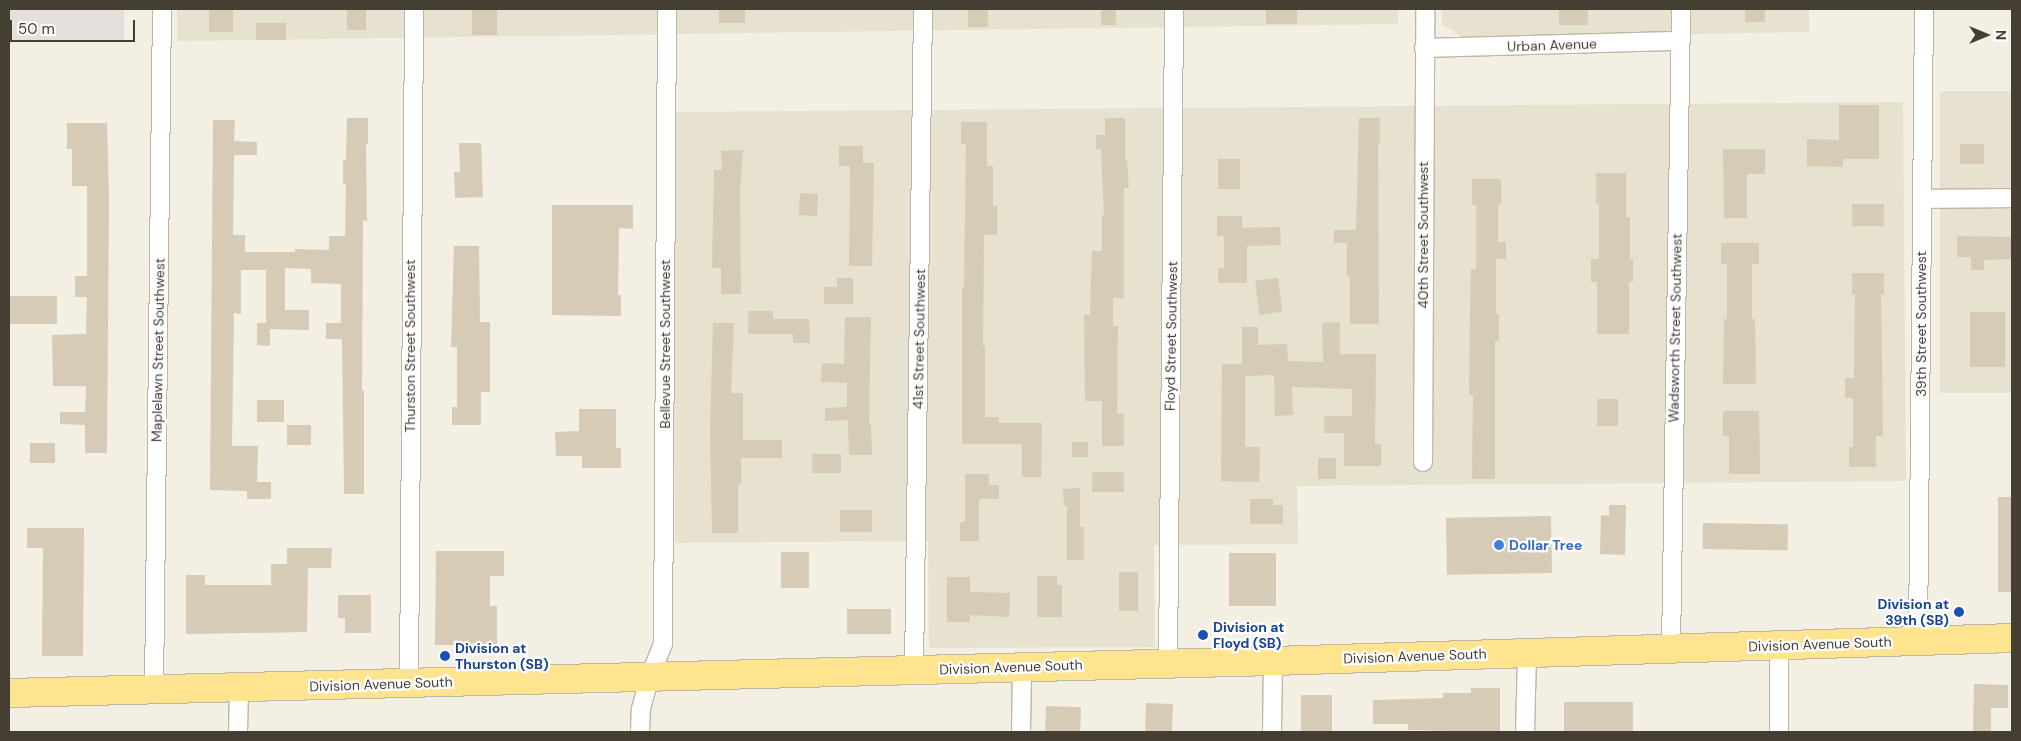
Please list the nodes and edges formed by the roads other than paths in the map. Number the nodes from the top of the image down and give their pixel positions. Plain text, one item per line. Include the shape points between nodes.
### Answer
1 (162, 9) edge
2 (414, 9) edge
3 (667, 9) edge
4 (923, 9) edge
5 (1174, 9) edge
6 (1424, 9) edge
7 (1681, 9) edge
8 (1924, 9) edge
9 (1681, 41) junction
10 (1424, 48) junction
11 (2012, 198) edge
12 (1922, 200) junction
13 (1423, 462) dead end
14 (2012, 638) edge
15 (1918, 640) junction
16 (1780, 646) junction
17 (1671, 648) junction
18 (1527, 653) junction
19 (1273, 661) junction
20 (1168, 663) junction
21 (1022, 667) junction
22 (914, 670) junction
23 (650, 676) junction
24 (409, 683) junction
25 (239, 688) junction
26 (154, 690) junction
27 (9, 694) edge
28 (238, 732) edge
29 (640, 732) edge
30 (1020, 732) edge
31 (1272, 732) edge
32 (1526, 732) edge
33 (1778, 732) edge

1 - 26 street, Maplelawn Street Southwest
2 - 24 street, Thurston Street Southwest
3 - 23 street, Bellevue Street Southwest via 663,644
4 - 22 street, 41st Street Southwest
5 - 20 street, Floyd Street Southwest
6 - 10 street, 40th Street Southwest
7 - 9 street, Wadsworth Street Southwest
8 - 12 street, 39th Street Southwest
9 - 10 street, Urban Avenue
9 - 17 street, Wadsworth Street Southwest
10 - 13 street, 40th Street Southwest
11 - 12 street
12 - 15 street, 39th Street Southwest
14 - 15 main road, Division Avenue South
15 - 16 main road, Division Avenue South
16 - 17 main road, Division Avenue South
16 - 33 street
17 - 18 main road, Division Avenue South
18 - 19 main road, Division Avenue South
18 - 32 street
19 - 20 main road, Division Avenue South
19 - 31 street
20 - 21 main road, Division Avenue South
21 - 22 main road, Division Avenue South
21 - 30 street
22 - 23 main road, Division Avenue South
23 - 24 main road, Division Avenue South
23 - 29 street, Bellevue Street Southwest via 641,709
24 - 25 main road, Division Avenue South
25 - 26 main road, Division Avenue South
25 - 28 street
26 - 27 main road, Division Avenue South

